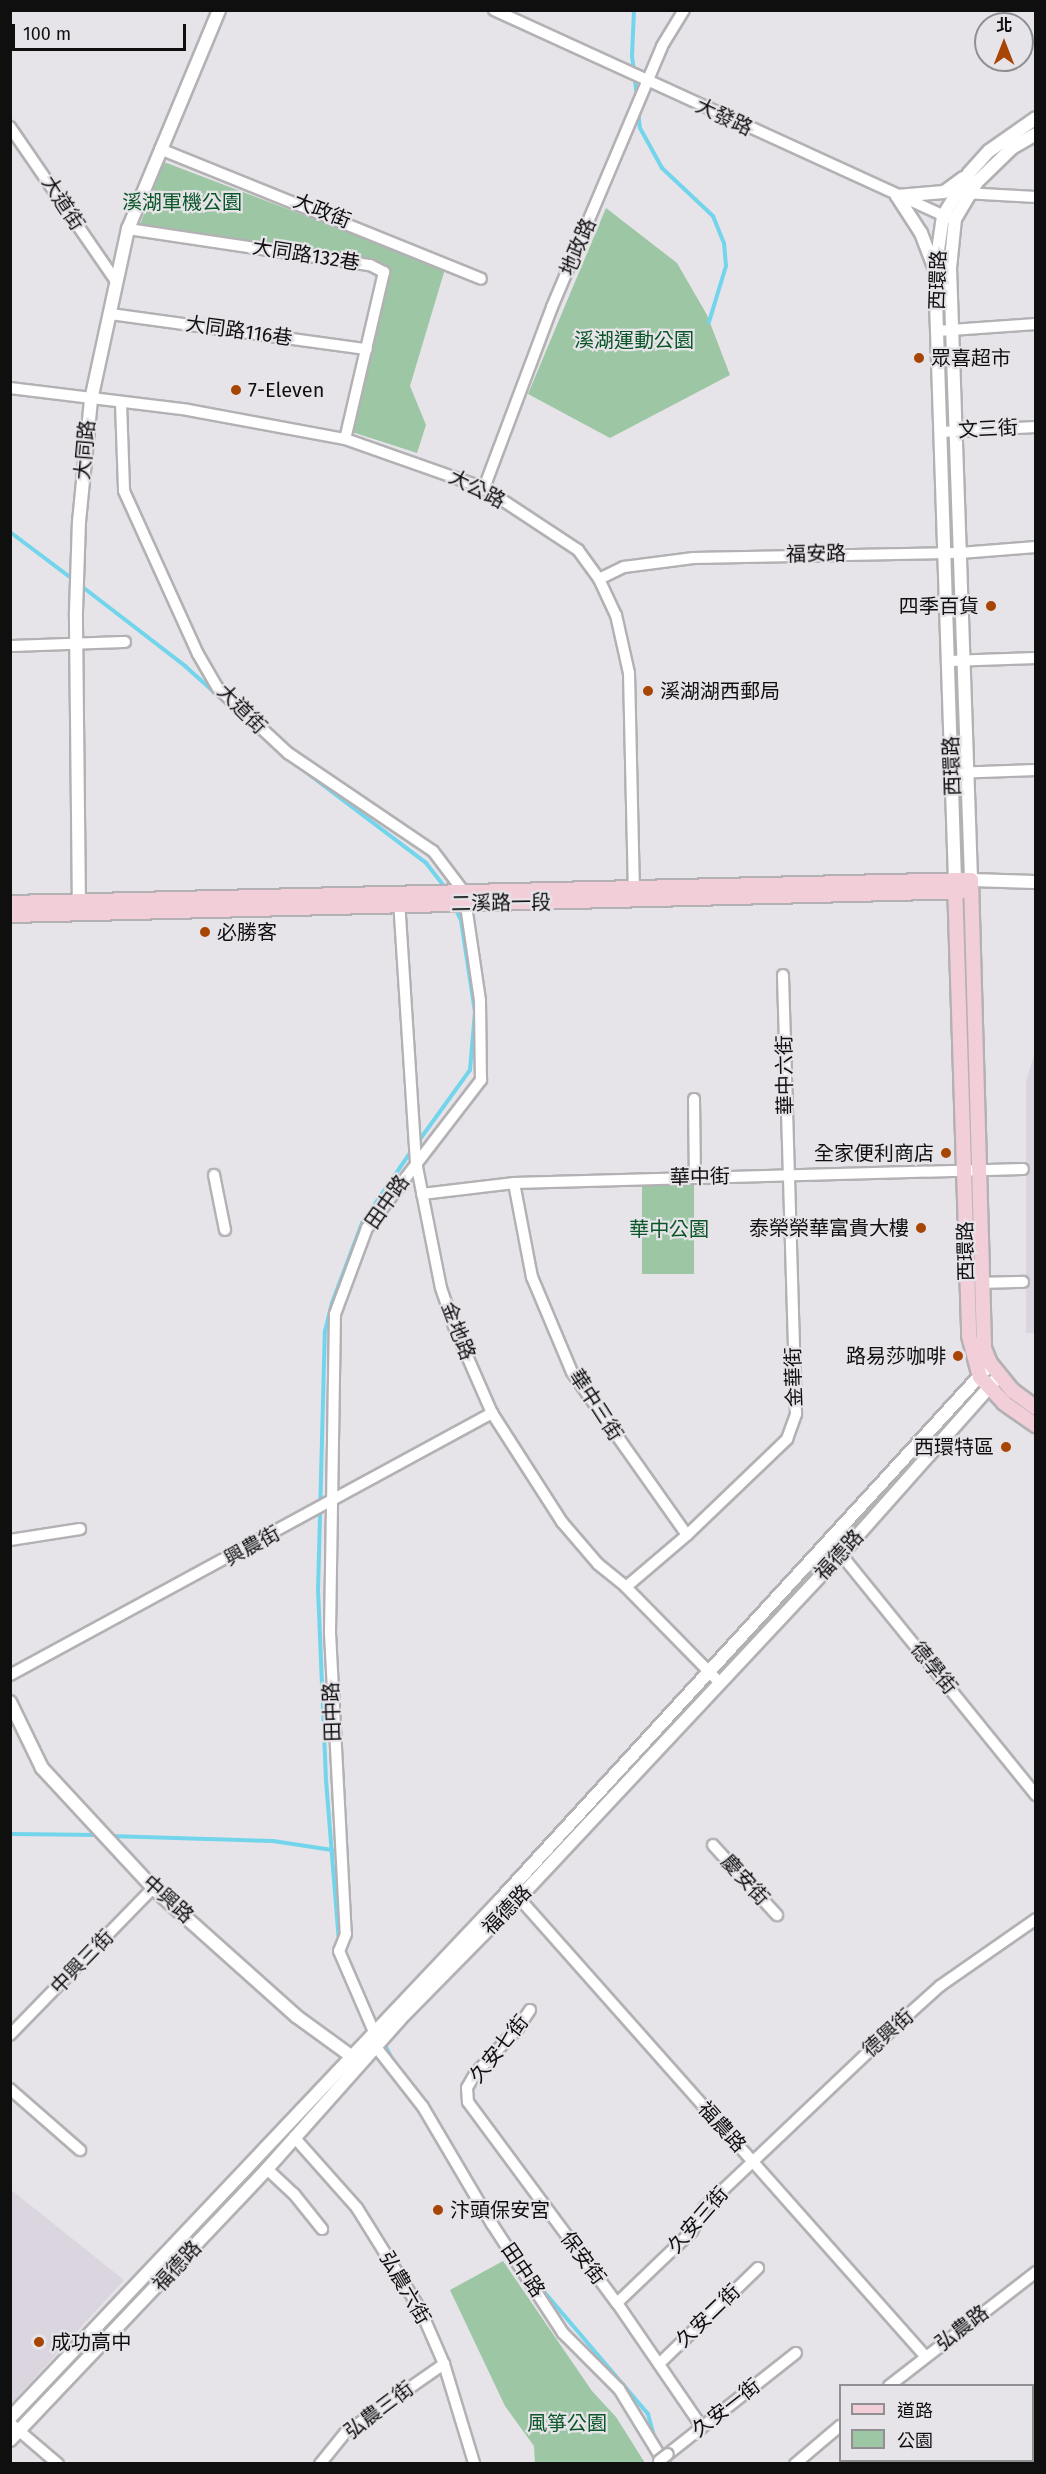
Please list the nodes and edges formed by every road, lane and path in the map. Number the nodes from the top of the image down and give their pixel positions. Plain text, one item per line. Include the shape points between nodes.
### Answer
1 (219, 10) edge
2 (494, 10) edge
3 (684, 10) edge
4 (648, 82) junction
5 (1035, 118) edge
6 (10, 127) edge
7 (1035, 134) edge
8 (160, 149) junction
9 (969, 173) junction
10 (957, 193) junction
11 (971, 193) junction
12 (897, 196) junction
13 (1035, 197) edge
14 (949, 218) junction
15 (128, 228) junction
16 (935, 271) junction
17 (481, 279) dead end
18 (115, 280) junction
19 (110, 314) junction
20 (1035, 324) edge
21 (951, 330) junction
22 (937, 331) junction
23 (368, 349) junction
24 (10, 388) edge
25 (91, 400) junction
26 (121, 403) junction
27 (1035, 427) edge
28 (953, 431) junction
29 (940, 432) junction
30 (345, 439) junction
31 (484, 488) junction
32 (1035, 547) edge
33 (946, 553) junction
34 (960, 553) junction
35 (599, 579) junction
36 (125, 642) dead end
37 (76, 645) junction
38 (10, 646) edge
39 (1035, 658) edge
40 (963, 660) junction
41 (949, 661) junction
42 (1035, 770) edge
43 (966, 772) junction
44 (953, 773) junction
45 (1035, 882) edge
46 (955, 885) junction
47 (971, 885) junction
48 (634, 894) junction
49 (456, 898) junction
50 (399, 900) junction
51 (10, 903) edge
52 (79, 907) junction
53 (10, 915) edge
54 (783, 975) dead end
55 (694, 1099) dead end
56 (416, 1162) junction
57 (1023, 1169) dead end
58 (971, 1170) junction
59 (214, 1175) dead end
60 (787, 1176) junction
61 (695, 1177) junction
62 (514, 1183) junction
63 (422, 1194) junction
64 (225, 1230) dead end
65 (1023, 1282) dead end
66 (981, 1283) junction
67 (990, 1363) junction
68 (1000, 1375) junction
69 (984, 1382) junction
70 (1035, 1408) edge
71 (492, 1413) junction
72 (1035, 1425) edge
73 (331, 1503) junction
74 (80, 1529) dead end
75 (687, 1535) junction
76 (10, 1540) edge
77 (831, 1542) junction
78 (842, 1552) junction
79 (626, 1587) junction
80 (707, 1672) junction
81 (10, 1675) edge
82 (719, 1682) junction
83 (10, 1702) edge
84 (1035, 1795) edge
85 (712, 1845) dead end
86 (153, 1888) junction
87 (519, 1898) junction
88 (777, 1915) dead end
89 (1035, 1919) edge
90 (530, 2010) dead end
91 (374, 2032) junction
92 (10, 2036) edge
93 (376, 2047) junction
94 (356, 2060) junction
95 (467, 2088) joint
96 (10, 2090) edge
97 (294, 2137) junction
98 (80, 2150) dead end
99 (753, 2162) junction
100 (267, 2169) junction
101 (322, 2229) dead end
102 (758, 2268) dead end
103 (1035, 2272) edge
104 (617, 2303) junction
105 (796, 2353) dead end
106 (925, 2356) junction
107 (444, 2364) junction
108 (658, 2364) junction
109 (890, 2384) edge
110 (10, 2418) edge
111 (15, 2426) edge
112 (702, 2427) junction
113 (839, 2427) edge
114 (10, 2440) edge
115 (663, 2459) edge
116 (58, 2463) edge
117 (320, 2463) edge
118 (474, 2463) edge
119 (795, 2463) edge

1 - 8 street, 大同路
2 - 4 street, 大發路
3 - 4 street, 地政路 via 662,46
4 - 12 street, 大發路
4 - 31 street, 地政路 via 552,307
5 - 9 street, 西環路 via 989,151
6 - 18 street, 大道街
7 - 11 street, 西環路 via 1012,148
8 - 15 street, 大同路
8 - 17 street, 大政街
9 - 10 street, 西環路
9 - 12 street via 944,192
10 - 11 street
10 - 14 street, 西環路
11 - 13 street
11 - 14 street, 西環路
12 - 14 street, 大發路
12 - 16 street via 921,233
14 - 16 street, 西環路
14 - 21 street, 西環路
15 - 18 street, 大同路
15 - 23 street, 大同路132巷 via 370,265 384,272
16 - 22 street, 西環路
18 - 19 street, 大同路
19 - 23 street, 大同路116巷
19 - 25 street, 大同路
20 - 21 street
21 - 22 street
21 - 28 street, 西環路
22 - 29 street, 西環路
23 - 30 street, 大同路132巷
24 - 25 street, 大公路
25 - 26 street, 大公路
25 - 37 street, 大同路
26 - 30 street, 大公路
26 - 49 street, 大道街 via 124,490 198,654 218,688 288,753 434,851
27 - 28 street, 文三街
28 - 29 street, 文三街
28 - 34 street, 西環路
29 - 33 street, 西環路
30 - 31 street, 大公路
31 - 35 street, 大公路 via 578,550
32 - 34 street, 福安路
33 - 34 street, 福安路
33 - 35 street, 福安路 via 693,558 624,567
33 - 41 street, 西環路
34 - 40 street, 西環路
35 - 48 street, 大公路 via 616,615 628,673
36 - 37 street
37 - 38 street
37 - 52 street, 大同路
39 - 40 street
40 - 41 street
40 - 43 street, 西環路
41 - 44 street, 西環路
42 - 43 street
43 - 44 street
43 - 47 street, 西環路
44 - 46 street, 西環路
45 - 47 street, 二溪路一段
46 - 47 main road, 二溪路一段
46 - 48 main road, 二溪路一段
46 - 58 main road, 西環路
47 - 58 main road, 西環路
48 - 49 main road, 二溪路一段
49 - 50 main road, 二溪路一段
49 - 56 street, 田中路 via 480,1001 481,1080
50 - 52 main road, 二溪路一段
50 - 56 street, 金地路
51 - 52 main road, 二溪路一段
52 - 53 main road, 二溪路一段
54 - 60 street, 華中六街
55 - 61 street
56 - 63 street, 金地路
56 - 73 street, 田中路 via 367,1228 335,1314
57 - 58 street, 華中街
58 - 60 street, 華中街
58 - 66 main road, 西環路
58 - 69 main road, 西環路 via 969,1336
59 - 64 street
60 - 61 street, 華中街
60 - 75 street, 金華街 via 793,1426 787,1439
61 - 62 street, 華中街
62 - 63 street, 華中街
62 - 75 street, 華中三街 via 532,1277 572,1372
63 - 71 street, 金地路 via 450,1316
65 - 66 street
66 - 67 main road, 西環路 via 984,1347
67 - 68 main road, 西環路
67 - 69 street, 福德路
68 - 69 street, 福德路
68 - 70 main road, 西環路
69 - 72 main road via 1004,1403
69 - 77 street, 福德路
69 - 78 street, 福德路
71 - 73 street, 興農街
71 - 79 street, 金地路 via 562,1522 598,1564
73 - 81 street, 興農街
73 - 91 street, 田中路 via 333,1740 346,1934 339,1951
74 - 76 street
75 - 79 street
77 - 78 street, 德學街
77 - 80 street, 福德路
78 - 82 street, 福德路
78 - 84 street, 德學街
79 - 80 street, 金地路
80 - 82 street, 金地路
80 - 91 street, 福德路
82 - 87 street, 福德路
83 - 86 street, 中興路 via 42,1768
85 - 88 street, 慶安街
86 - 92 street, 中興三街
86 - 94 street, 中興路 via 296,2016
87 - 93 street, 福德路
87 - 99 street, 福農路
89 - 99 street, 德興街 via 940,1986
90 - 95 street, 久安七街
91 - 93 street, 田中路
91 - 94 street, 福德路
93 - 94 street, 福德路
93 - 115 street, 田中路 via 423,2107 563,2333 619,2389
94 - 97 street, 福德路
94 - 110 street, 福德路
95 - 104 street, 保安街 via 468,2102 482,2123
96 - 98 street
97 - 100 street, 福德路
97 - 107 street, 弘農六街 via 357,2208 421,2311
99 - 104 street, 久安三街 via 705,2206 692,2231
99 - 106 street, 福農路
100 - 101 street via 294,2194
100 - 111 street, 福德路
102 - 108 street, 久安二街
103 - 106 street, 弘農路
104 - 108 street, 保安街
105 - 112 street, 久安一街
106 - 109 street, 弘農路
107 - 117 street, 弘農三街 via 345,2433
107 - 118 street, 弘農六街
108 - 112 street, 保安街
111 - 114 street, 福德路
111 - 116 street
112 - 115 street, 久安一街
113 - 119 street

